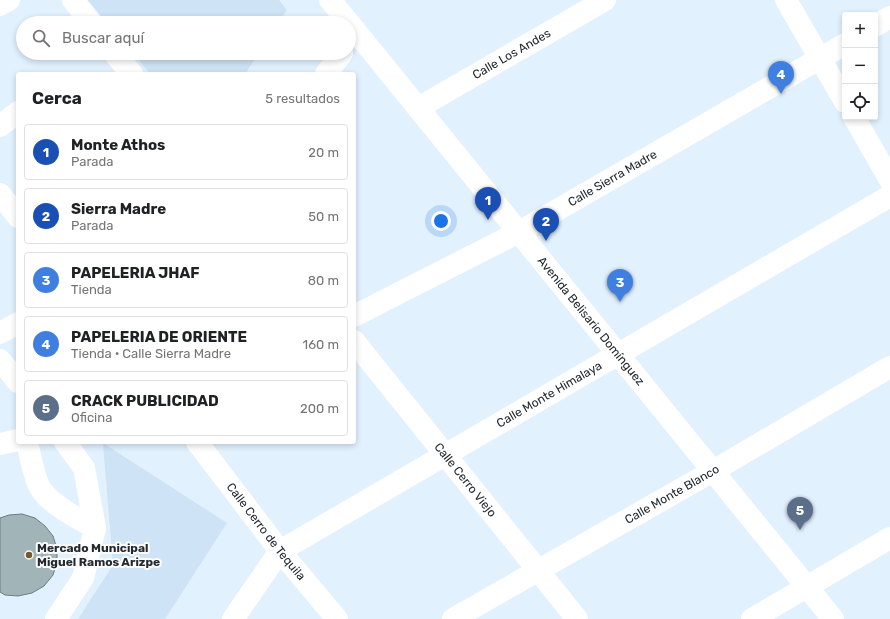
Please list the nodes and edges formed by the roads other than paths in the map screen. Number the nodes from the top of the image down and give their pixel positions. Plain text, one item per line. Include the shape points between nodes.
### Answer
1 (9, 0) edge
2 (73, 0) edge
3 (330, 0) edge
4 (605, 0) edge
5 (786, 0) edge
6 (0, 5) edge
7 (86, 16) edge
8 (341, 16) edge
9 (890, 18) edge
10 (878, 24) edge
11 (356, 37) edge
12 (842, 46) edge
13 (820, 58) junction
14 (120, 60) edge
15 (337, 60) edge
16 (130, 72) edge
17 (328, 72) edge
18 (842, 97) edge
19 (418, 108) junction
20 (16, 114) edge
21 (856, 120) edge
22 (0, 126) edge
23 (890, 180) edge
24 (0, 194) edge
25 (890, 196) edge
26 (16, 214) edge
27 (519, 232) junction
28 (356, 315) edge
29 (16, 325) edge
30 (0, 333) edge
31 (356, 344) edge
32 (618, 355) junction
33 (0, 360) edge
34 (890, 367) edge
35 (16, 380) edge
36 (16, 440) edge
37 (0, 444) edge
38 (28, 444) edge
39 (66, 444) edge
40 (199, 444) edge
41 (445, 455) junction
42 (713, 471) junction
43 (95, 528) junction
44 (890, 538) edge
45 (280, 551) junction
46 (538, 570) junction
47 (807, 587) junction
48 (56, 619) edge
49 (232, 619) edge
50 (337, 619) edge
51 (453, 619) edge
52 (577, 619) edge
53 (752, 619) edge
54 (833, 619) edge

1 - 6 street
2 - 7 street
3 - 8 street, Avenida Belisario Domínguez
4 - 19 street, Calle Los Andes
5 - 13 street
9 - 10 street
11 - 19 street, Avenida Belisario Domínguez
12 - 13 street, Calle Sierra Madre
13 - 18 street
13 - 27 street, Calle Sierra Madre
14 - 16 street
15 - 17 street
19 - 27 street, Avenida Belisario Domínguez
20 - 22 street
21 - 23 street
24 - 26 street
25 - 32 street, Calle Monte Himalaya
27 - 28 street, Calle Sierra Madre
27 - 32 street, Avenida Belisario Domínguez
29 - 30 street
31 - 41 street, Calle Cerro Viejo
32 - 41 street, Calle Monte Himalaya
32 - 42 street, Avenida Belisario Domínguez
33 - 35 street
34 - 42 street, Calle Monte Blanco
36 - 37 street
38 - 43 street via 39,486 59,506
39 - 43 street via 84,468
40 - 45 street, Calle Cerro de Tequila
41 - 45 street, Calle Monte Himalaya
41 - 46 street, Calle Cerro Viejo
42 - 46 street, Calle Monte Blanco
42 - 47 street, Avenida Belisario Domínguez
43 - 48 street via 83,578
44 - 47 street
45 - 49 street, Calle Monte Himalaya
45 - 50 street, Calle Cerro de Tequila
46 - 51 street, Calle Monte Blanco
46 - 52 street, Calle Cerro Viejo
47 - 53 street
47 - 54 street, Avenida Belisario Domínguez

